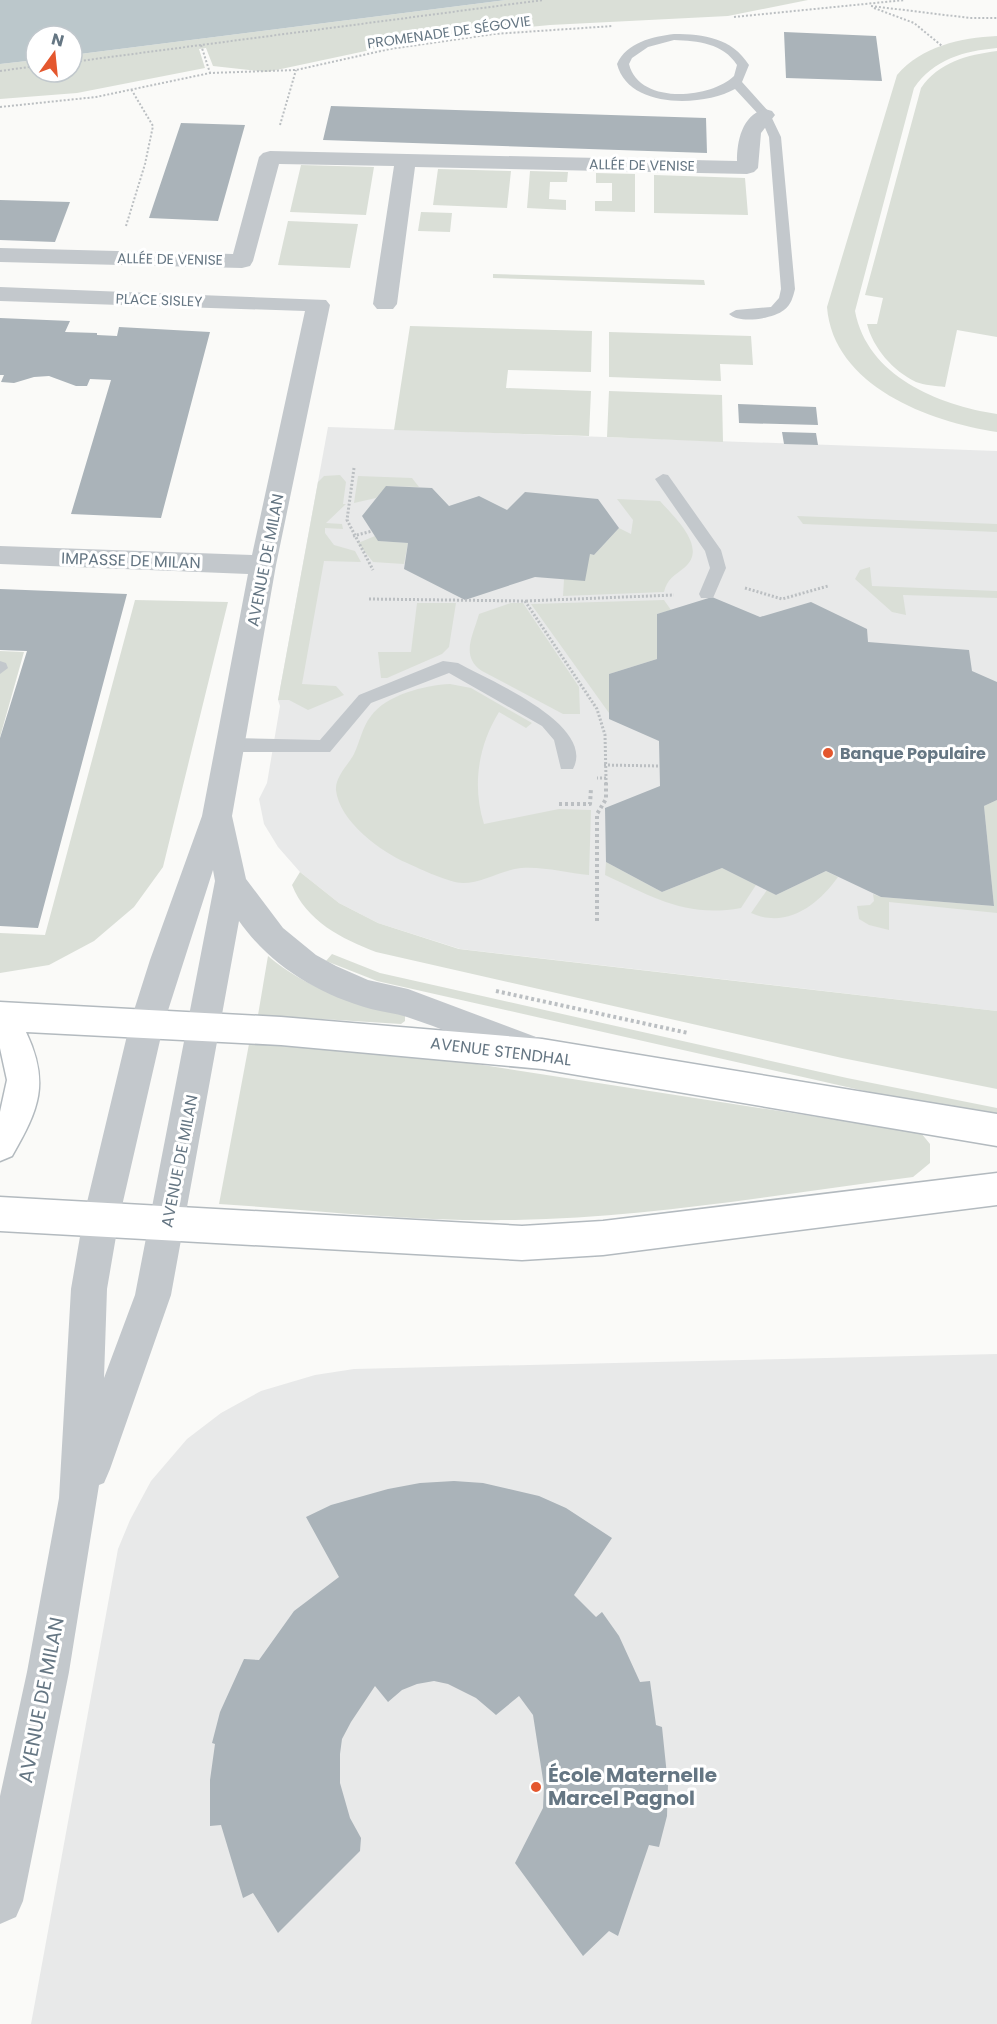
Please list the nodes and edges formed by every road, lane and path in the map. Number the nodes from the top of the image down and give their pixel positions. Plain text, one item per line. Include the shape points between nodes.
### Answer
1 (543, 0) edge
2 (905, 0) edge
3 (864, 5) junction
4 (727, 18) dead end
5 (997, 18) edge
6 (615, 26) dead end
7 (201, 45) junction
8 (942, 45) dead end
9 (84, 60) edge
10 (24, 68) edge
11 (296, 70) junction
12 (0, 71) edge
13 (210, 73) junction
14 (736, 83) junction
15 (131, 89) junction
16 (0, 107) edge
17 (765, 115) junction
18 (270, 157) junction
19 (405, 159) junction
20 (0, 255) edge
21 (115, 258) junction
22 (0, 294) edge
23 (385, 304) dead end
24 (318, 305) joint
25 (736, 314) dead end
26 (354, 468) dead end
27 (663, 479) dead end
28 (372, 531) dead end
29 (352, 536) junction
30 (0, 555) edge
31 (262, 565) junction
32 (373, 570) dead end
33 (716, 578) junction
34 (828, 586) dead end
35 (707, 594) joint
36 (369, 599) dead end
37 (525, 601) junction
38 (231, 745) junction
39 (567, 764) dead end
40 (599, 765) dead end
41 (606, 765) junction
42 (660, 766) dead end
43 (606, 778) dead end
44 (217, 816) junction
45 (231, 881) junction
46 (597, 921) dead end
47 (488, 989) dead end
48 (0, 1016) edge
49 (147, 1023) junction
50 (205, 1026) junction
51 (695, 1035) dead end
52 (542, 1054) junction
53 (997, 1130) edge
54 (0, 1145) edge
55 (997, 1189) edge
56 (0, 1214) edge
57 (100, 1219) junction
58 (167, 1222) junction
59 (80, 1498) junction
60 (0, 1901) edge

1 - 7 path
2 - 3 path
3 - 4 path
3 - 5 path
3 - 8 path via 900,16
6 - 11 path, PROMENADE DE SÉGOVIE via 483,35 390,49
7 - 9 path
7 - 13 path
10 - 12 path
11 - 13 path, PROMENADE DE SÉGOVIE
11 - 18 path
13 - 15 path, PROMENADE DE SÉGOVIE
14 - 14 lane via 743,65 735,53 698,38 674,36 648,41 635,47 624,63 625,72 644,88 676,97 711,95
14 - 17 lane
15 - 16 path, PROMENADE DE SÉGOVIE via 66,102
15 - 21 path via 153,126
17 - 19 street, ALLÉE DE VENISE via 752,125 748,134 747,168
17 - 25 lane via 775,137 787,300 771,313
18 - 19 street, ALLÉE DE VENISE
18 - 21 street, ALLÉE DE VENISE via 242,261
19 - 23 street
20 - 21 street, ALLÉE DE VENISE
22 - 24 street, PLACE SISLEY
24 - 31 street, AVENUE DE MILAN
26 - 29 path via 347,520
27 - 33 lane via 713,550 718,568
28 - 29 path
29 - 32 path
30 - 31 street, IMPASSE DE MILAN
31 - 38 street, AVENUE DE MILAN
33 - 34 path via 776,599
33 - 35 lane
35 - 37 path
36 - 37 path
37 - 41 path via 597,709 605,735
38 - 39 lane via 324,747 365,699 443,667 452,667 560,731
38 - 44 street, AVENUE DE MILAN
40 - 41 path
41 - 42 path
43 - 46 path via 606,799 597,814
44 - 45 street, AVENUE DE MILAN
44 - 49 street, AVENUE DE MILAN
45 - 50 street, AVENUE DE MILAN
45 - 52 street via 273,941 318,973
47 - 51 path
48 - 49 street, AVENUE STENDHAL
48 - 54 street via 18,1046 24,1096
49 - 50 street, AVENUE STENDHAL
49 - 57 street, AVENUE DE MILAN
50 - 52 street, AVENUE STENDHAL via 390,1038
50 - 58 street, AVENUE DE MILAN
52 - 53 street, AVENUE STENDHAL
55 - 58 street via 603,1239 522,1243
56 - 57 street
57 - 58 street
57 - 59 street, AVENUE DE MILAN via 89,1289
58 - 59 street, AVENUE DE MILAN via 153,1295
59 - 60 street, AVENUE DE MILAN

